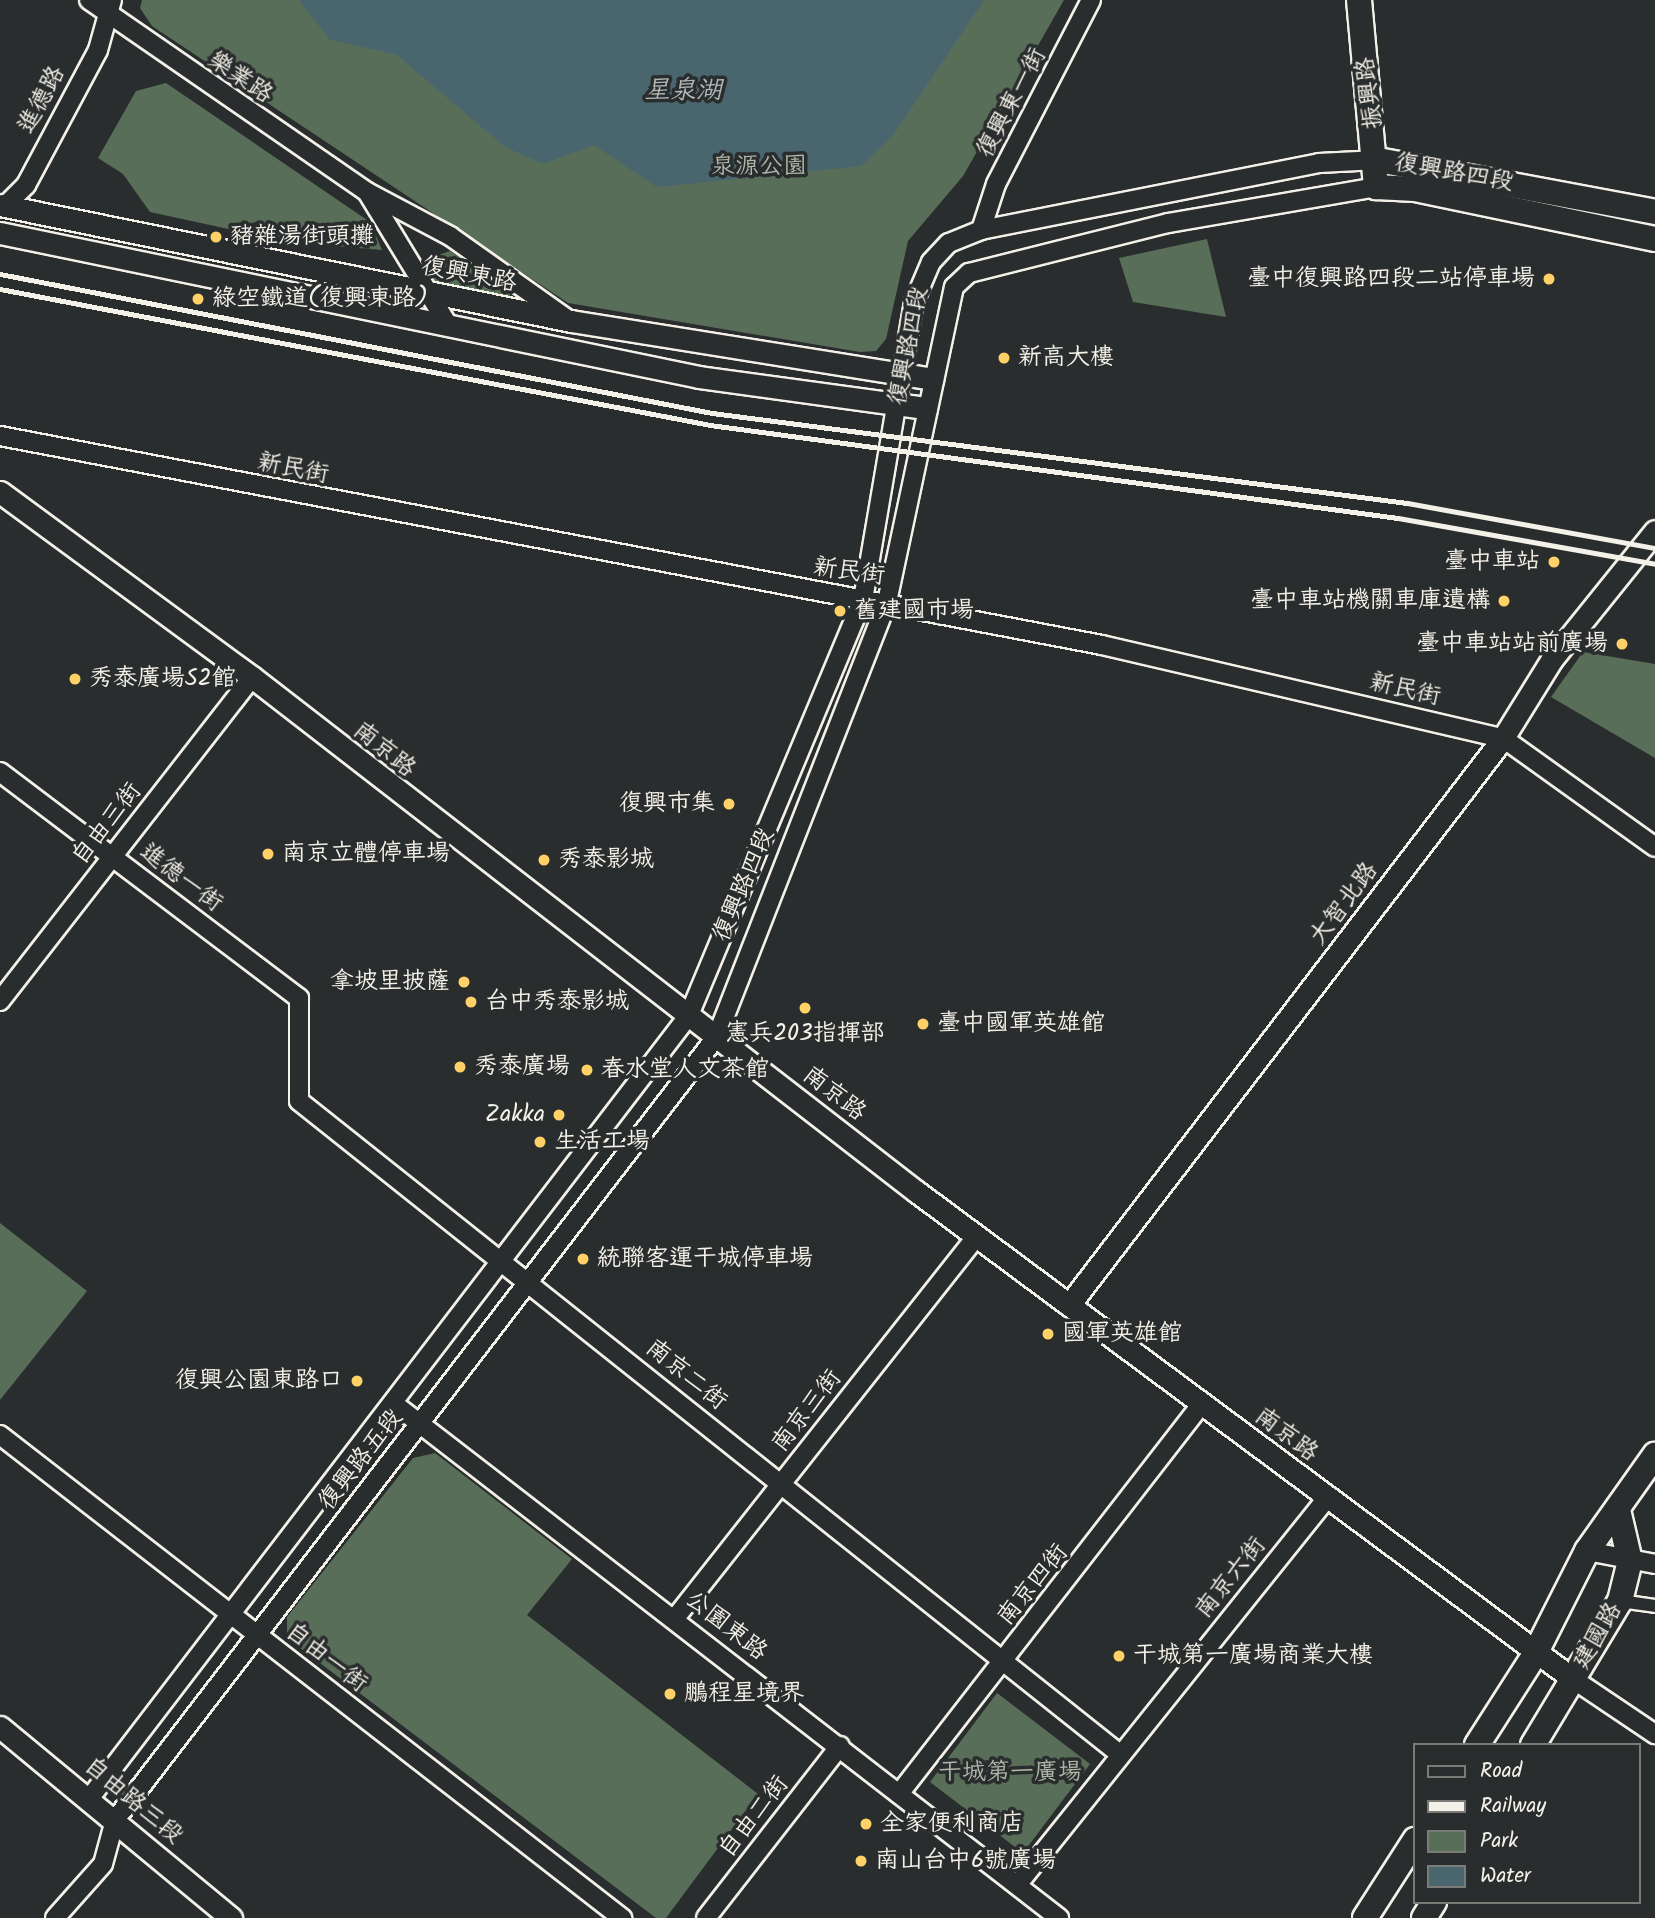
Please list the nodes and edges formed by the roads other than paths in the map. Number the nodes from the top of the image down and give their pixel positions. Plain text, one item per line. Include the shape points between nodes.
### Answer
1 (89, 0) edge
2 (1091, 0) edge
3 (1359, 0) edge
4 (109, 6) edge
5 (1378, 160) junction
6 (1376, 187) junction
7 (367, 192) junction
8 (2, 209) edge
9 (1655, 212) edge
10 (981, 230) junction
11 (0, 233) edge
12 (1655, 239) edge
13 (429, 294) junction
14 (571, 321) junction
15 (448, 325) junction
16 (903, 373) junction
17 (932, 379) junction
18 (897, 404) junction
19 (926, 408) junction
20 (0, 436) edge
21 (0, 492) edge
22 (1655, 531) edge
23 (863, 600) junction
24 (887, 602) junction
25 (252, 677) junction
26 (1503, 738) junction
27 (0, 772) edge
28 (1655, 847) edge
29 (112, 856) junction
30 (299, 998) joint
31 (0, 1001) edge
32 (689, 1015) junction
33 (717, 1036) junction
34 (977, 1236) junction
35 (505, 1262) junction
36 (530, 1283) junction
37 (1069, 1304) junction
38 (393, 1403) junction
39 (1201, 1404) junction
40 (419, 1424) junction
41 (0, 1435) edge
42 (1655, 1455) edge
43 (782, 1483) junction
44 (1326, 1499) junction
45 (1618, 1510) junction
46 (1587, 1551) junction
47 (1630, 1561) junction
48 (1655, 1564) edge
49 (1620, 1601) junction
50 (1655, 1606) edge
51 (233, 1615) junction
52 (676, 1617) junction
53 (255, 1634) junction
54 (1534, 1656) junction
55 (1002, 1663) junction
56 (1573, 1679) junction
57 (0, 1727) edge
58 (1655, 1734) edge
59 (1478, 1743) edge
60 (1534, 1743) edge
61 (840, 1746) junction
62 (1121, 1755) junction
63 (899, 1794) junction
64 (89, 1799) junction
65 (115, 1820) junction
66 (1414, 1842) edge
67 (1017, 1885) junction
68 (55, 1918) edge
69 (231, 1918) edge
70 (622, 1918) edge
71 (706, 1918) edge
72 (1059, 1918) edge
73 (1365, 1918) edge

1 - 4 street, 樂業路
2 - 10 street, 復興東一街 via 996,184
3 - 5 main road, 振興路
4 - 7 street, 樂業路
4 - 8 street, 進德路 via 98,50 26,185
5 - 6 main road, 振興路
5 - 9 main road, 復興路四段
5 - 10 street, 復興路四段 via 1319,163
6 - 12 main road, 復興路四段 via 1415,188
6 - 17 street, 復興路四段 via 1168,223 969,273 949,298
7 - 13 street, 樂業路
7 - 14 street, 樂業路 via 450,236
8 - 13 street, 復興東路
10 - 16 street, 復興路四段 via 949,243 921,278
11 - 15 street
13 - 14 street, 復興東路
13 - 15 street, 樂業路
14 - 16 street, 復興東路
15 - 18 street via 699,377
16 - 17 street, 復興東路
16 - 18 street, 復興路四段
17 - 19 street, 復興路四段
18 - 19 street
18 - 23 street, 復興路四段
19 - 24 street, 復興路四段
20 - 23 street, 新民街
21 - 25 street, 南京路
22 - 26 street, 大智北路 via 1552,659
23 - 24 street, 新民街
23 - 32 street, 復興路四段
24 - 26 street, 新民街
24 - 33 street, 復興路四段
25 - 29 street, 自由三街
25 - 32 street, 南京路
26 - 28 street, 新民街
26 - 37 street, 大智北路
27 - 29 street, 進德一街
29 - 30 street, 進德一街
29 - 31 street, 自由三街
30 - 35 street, 南京二街 via 299,1101
32 - 33 street, 南京路
32 - 35 street, 復興路五段
33 - 34 street, 南京路
33 - 36 street, 復興路五段
34 - 37 street, 南京路
34 - 43 street, 南京三街
35 - 36 street, 南京二街
35 - 38 street, 復興路五段
36 - 40 street, 復興路五段
36 - 43 street, 南京二街
37 - 39 street, 南京路
38 - 40 street, 公園東路
38 - 51 street, 復興路五段
39 - 44 street, 南京路
39 - 55 street, 南京四街
40 - 52 street, 公園東路
40 - 53 street, 復興路五段
41 - 51 street, 自由一街
42 - 45 main road, 建國路
43 - 52 street, 南京三街
43 - 55 street, 南京二街
44 - 54 street, 南京路
44 - 62 street, 南京六街
45 - 46 main road, 建國路
45 - 47 main road, 建國路
46 - 47 street
46 - 54 main road, 建國路
47 - 48 street
47 - 49 main road, 建國路
49 - 50 street
49 - 56 main road, 建國路
51 - 53 street, 自由一街
51 - 64 street, 復興路五段
52 - 61 street, 公園東路
53 - 65 street, 復興路五段
53 - 70 street, 自由一街
54 - 56 street, 南京路
54 - 59 main road, 建國路
55 - 62 street, 南京二街
55 - 63 street, 南京四街
56 - 58 street
56 - 60 main road, 建國路
57 - 64 street, 自由路三段
61 - 63 street, 公園東路
61 - 71 street, 自由二街
62 - 67 street, 南京六街
63 - 67 street, 公園東路
64 - 65 street, 自由路三段
65 - 68 street, 復興路五段 via 103,1864
65 - 69 street, 自由路三段
66 - 73 main road
67 - 72 street, 公園東路

